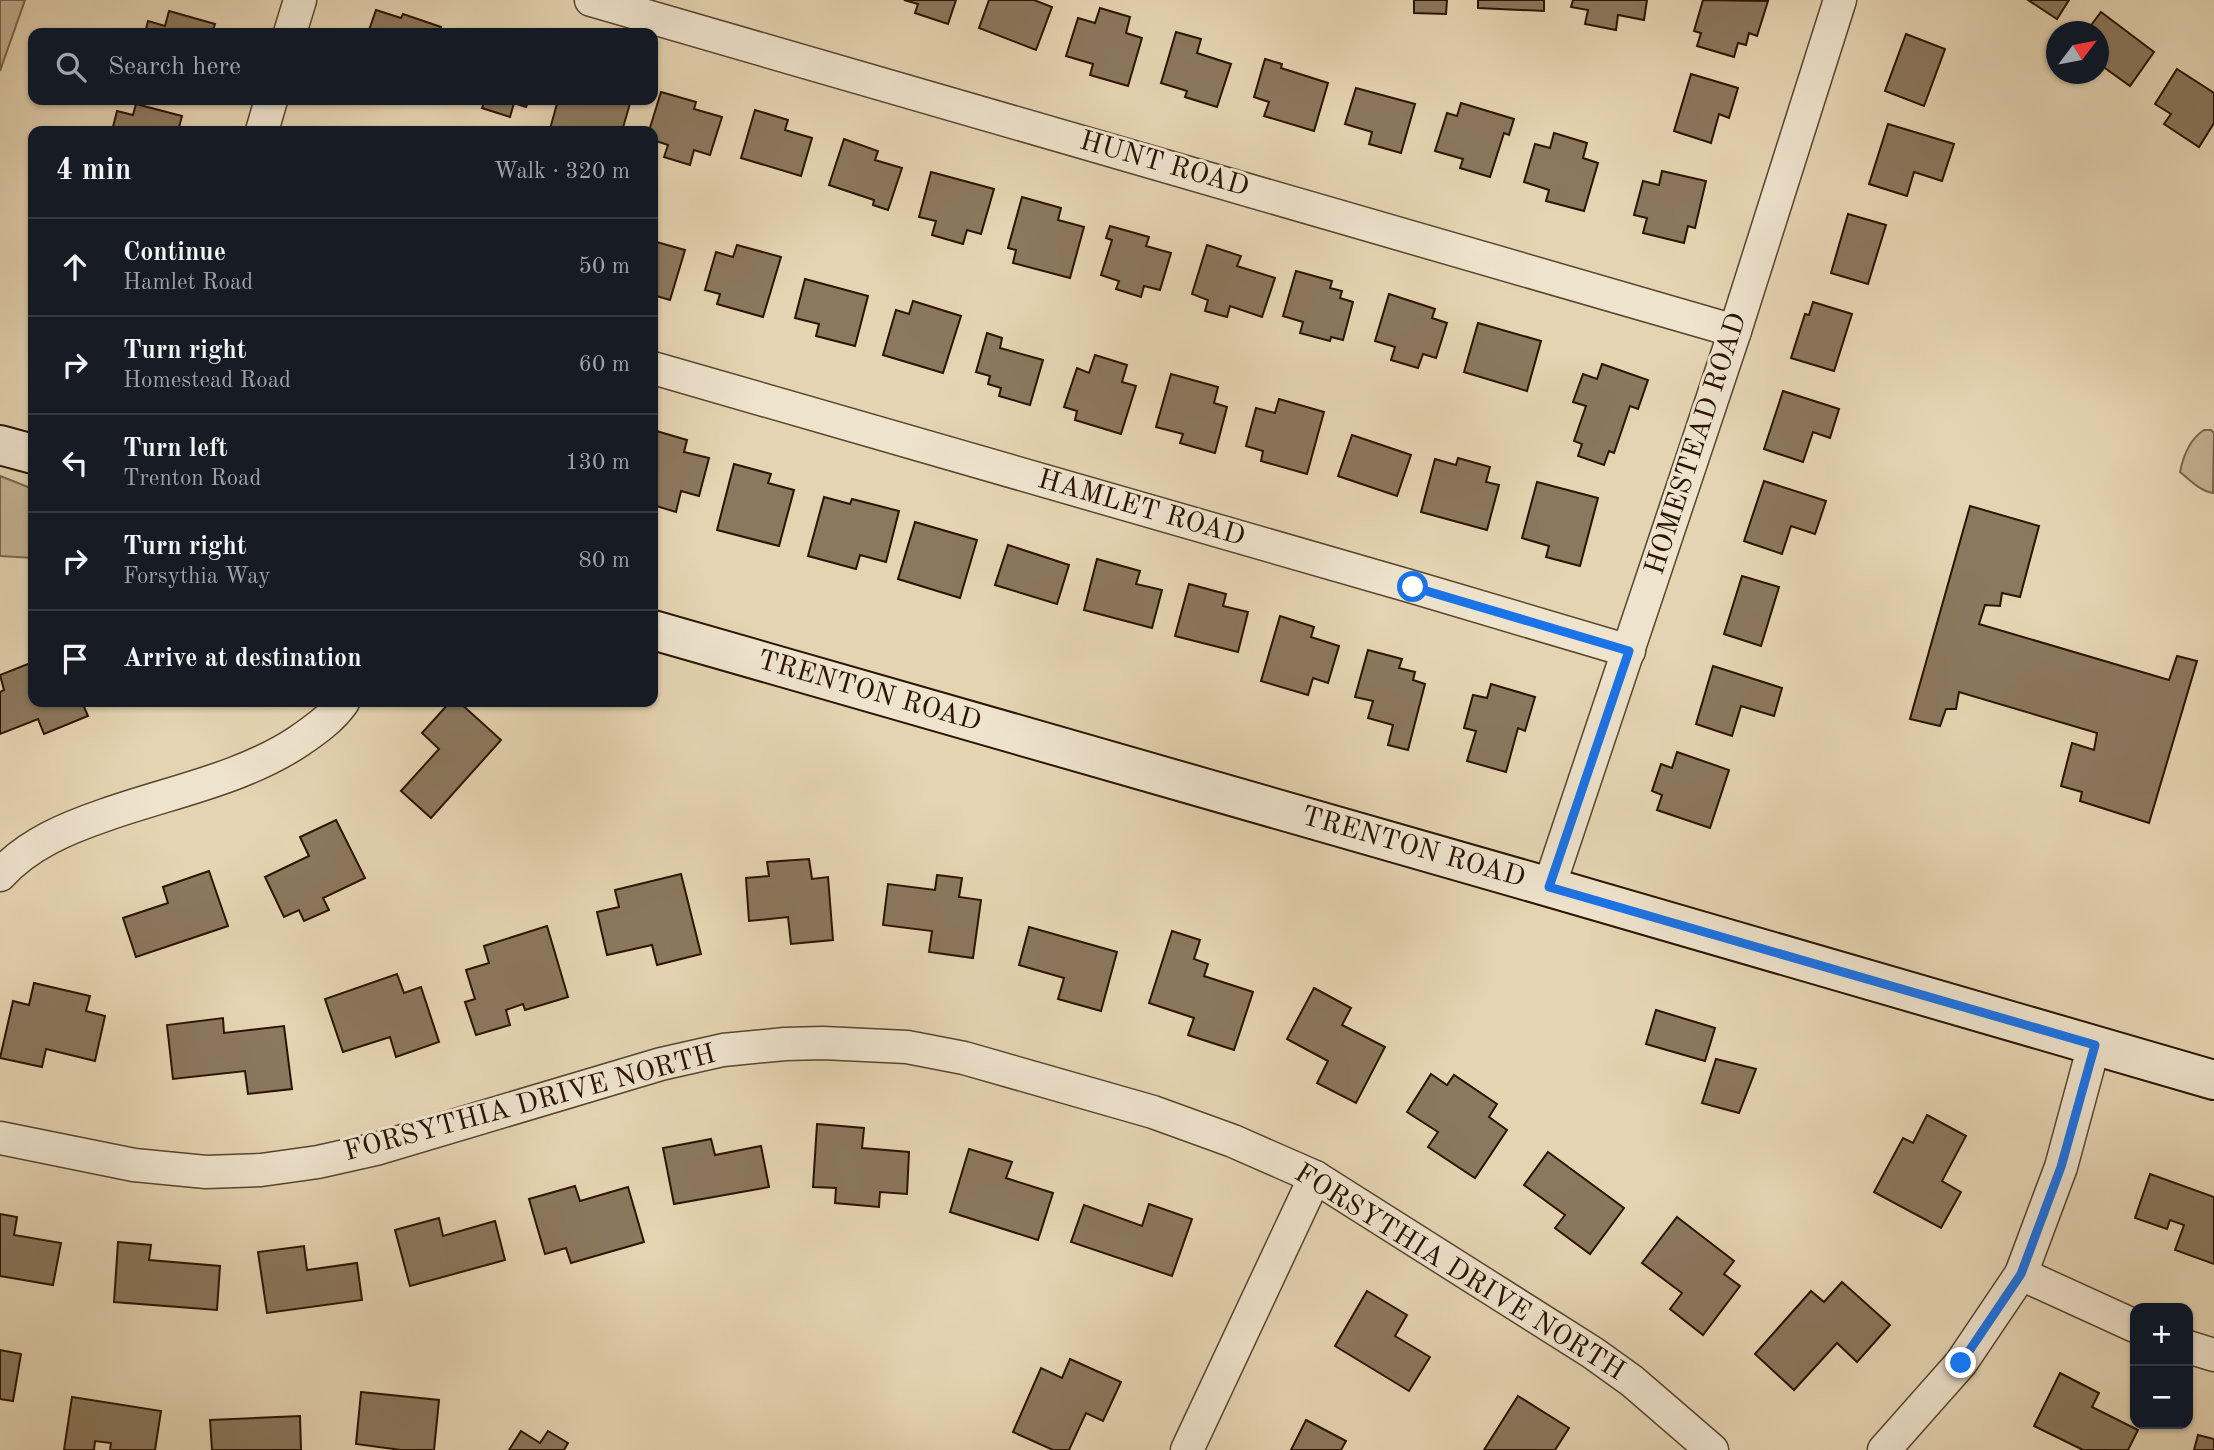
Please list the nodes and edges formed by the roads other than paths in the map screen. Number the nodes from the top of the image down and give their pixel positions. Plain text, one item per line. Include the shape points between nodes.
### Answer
1 (299, 0) edge
2 (591, 0) edge
3 (1840, 0) edge
4 (291, 28) edge
5 (270, 105) edge
6 (263, 126) edge
7 (1735, 331) junction
8 (658, 369) edge
9 (0, 445) edge
10 (28, 453) edge
11 (658, 631) edge
12 (1629, 651) junction
13 (338, 707) edge
14 (0, 876) edge
15 (1549, 887) junction
16 (2095, 1045) junction
17 (2214, 1080) edge
18 (0, 1138) edge
19 (1315, 1177) junction
20 (2021, 1274) junction
21 (2130, 1324) edge
22 (2193, 1349) edge
23 (2214, 1355) edge
24 (1692, 1444) edge
25 (1187, 1450) edge
26 (1884, 1450) edge

1 - 4 street
2 - 7 street, HUNT ROAD
3 - 7 street, HOMESTEAD ROAD
5 - 6 street
7 - 12 street, HOMESTEAD ROAD
8 - 12 street, HAMLET ROAD
9 - 10 main road
11 - 15 main road, TRENTON ROAD
12 - 15 street, HOMESTEAD ROAD
13 - 14 street via 286,750 251,767 75,825 38,844
15 - 16 main road, TRENTON ROAD
16 - 17 main road, TRENTON ROAD
16 - 20 street via 2061,1167
18 - 19 street, FORSYTHIA DRIVE NORTH via 134,1165 206,1172 261,1170 376,1149 661,1064 723,1050 823,1043 907,1048 964,1058 1153,1112
19 - 24 street, FORSYTHIA DRIVE NORTH via 1594,1353 1632,1381
19 - 25 street
20 - 21 street
20 - 26 street via 1961,1363
22 - 23 street

